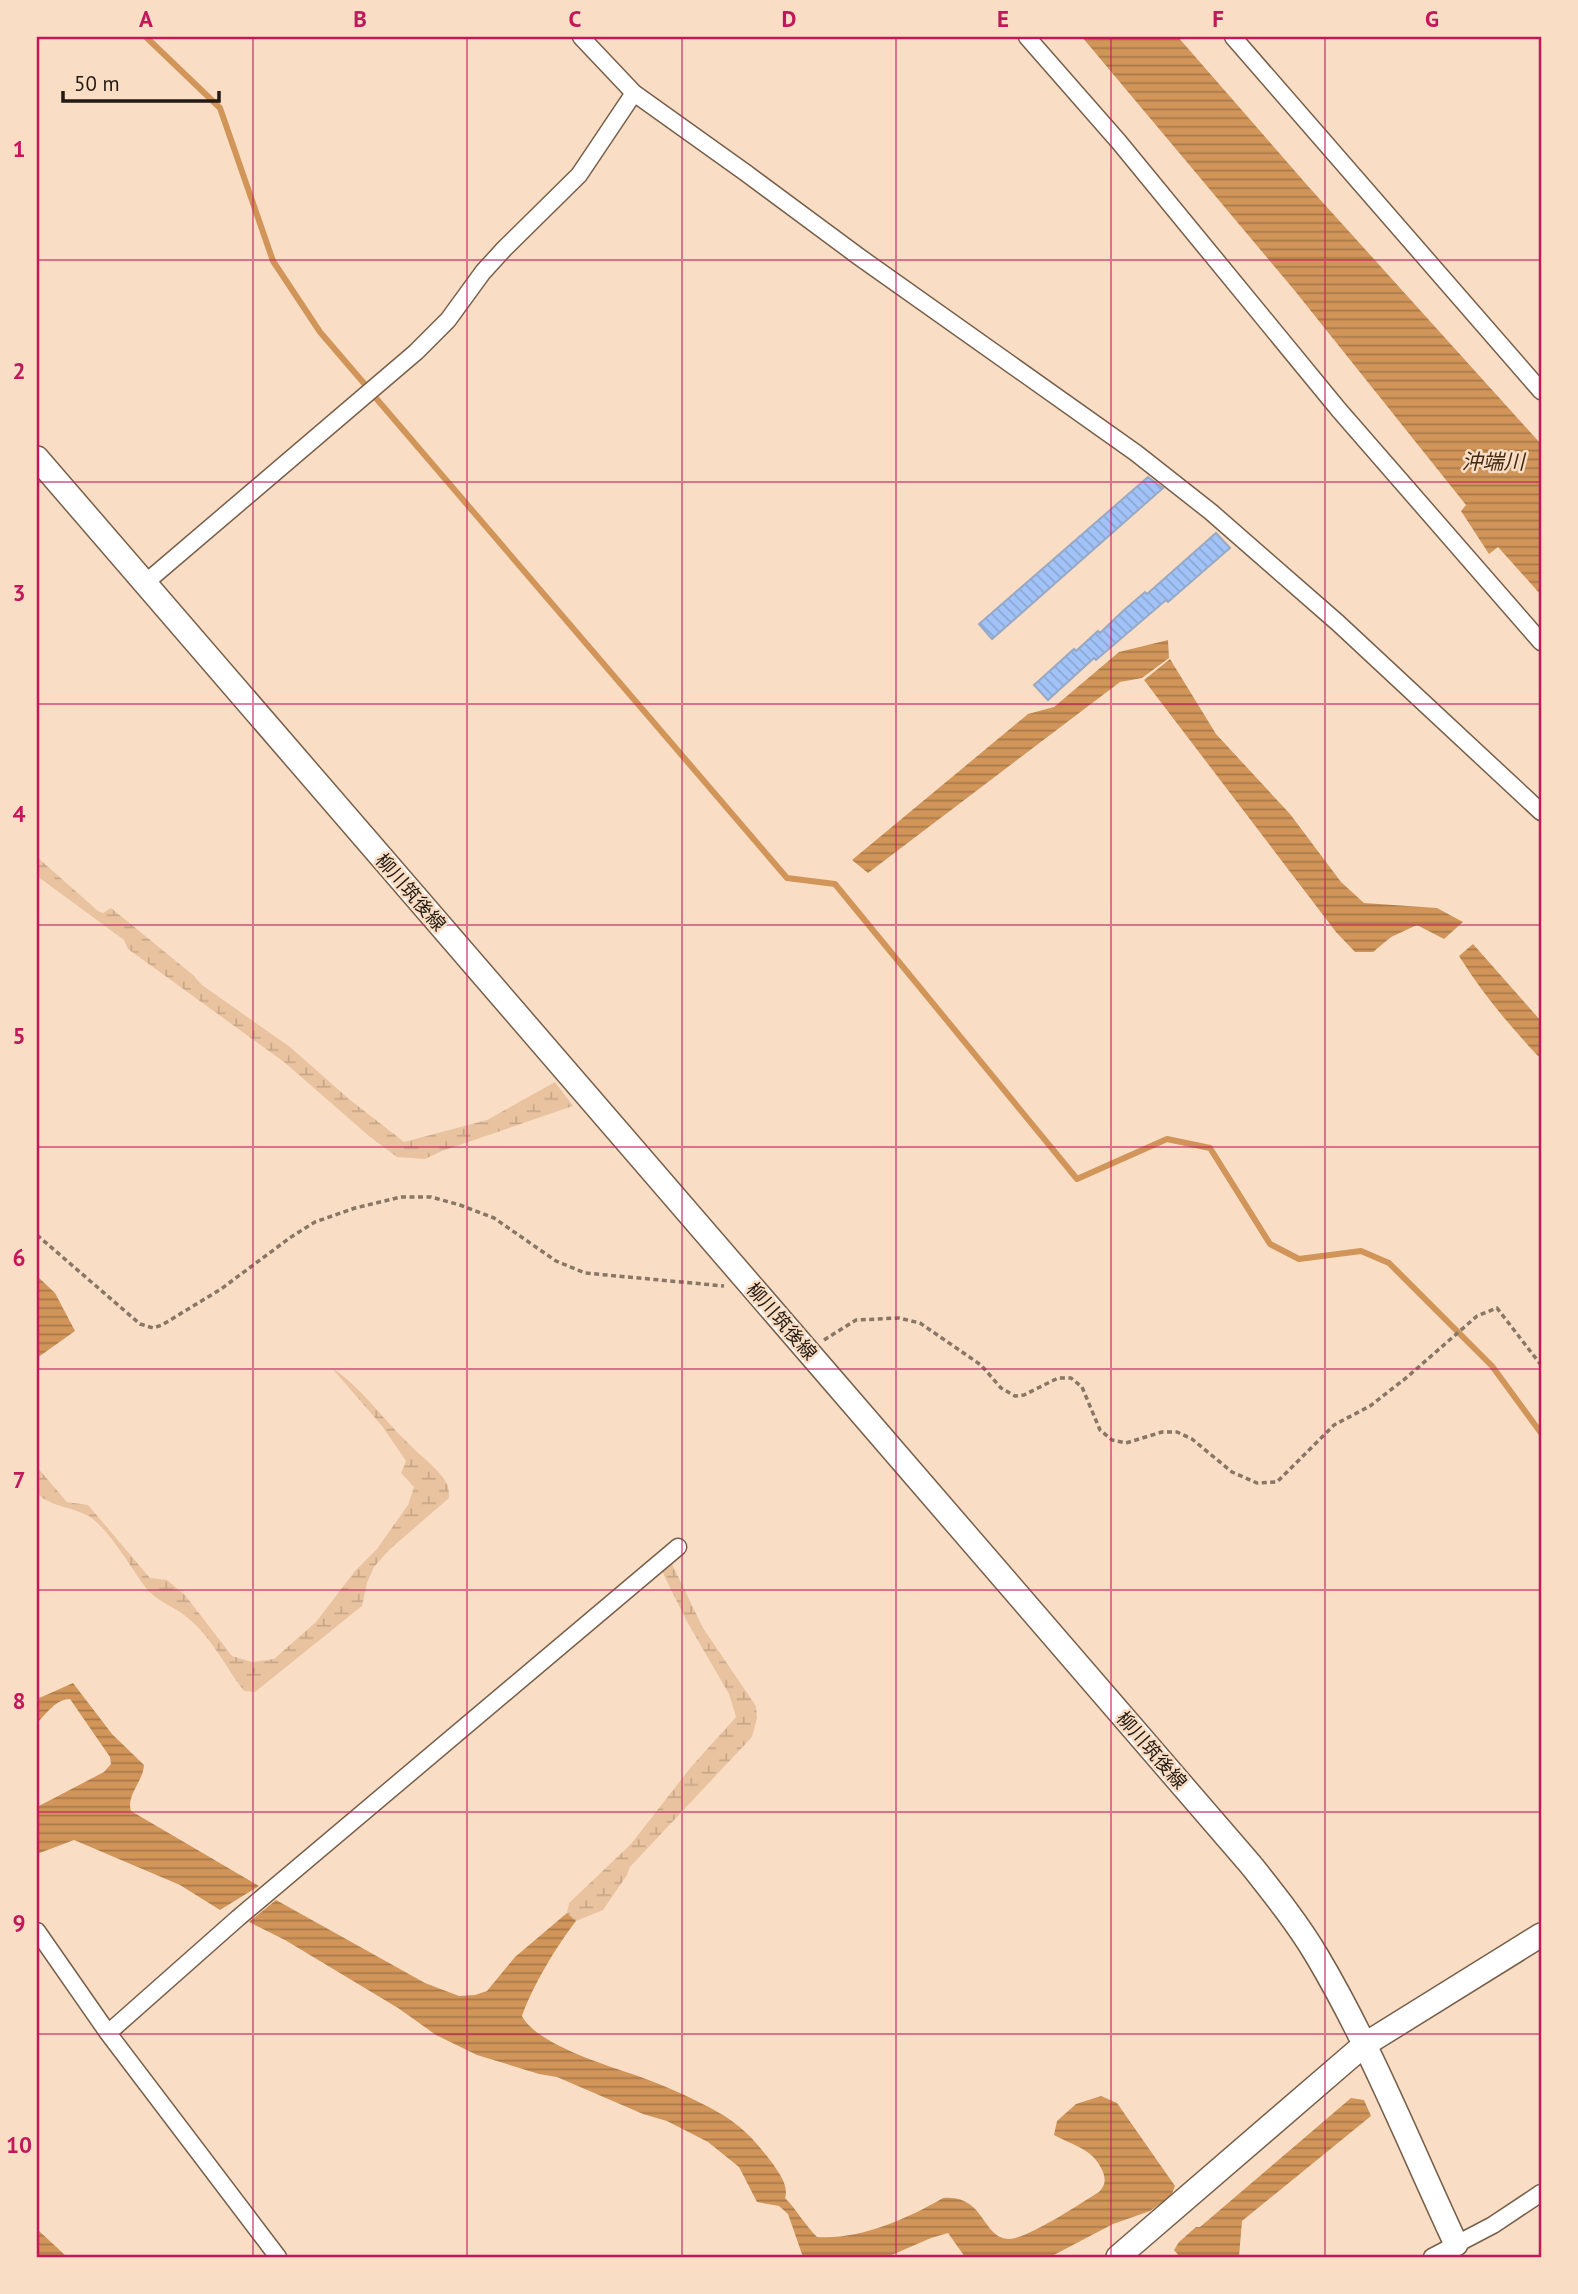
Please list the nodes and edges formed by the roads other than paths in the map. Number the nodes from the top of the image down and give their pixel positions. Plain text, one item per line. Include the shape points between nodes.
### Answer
1 (581, 37) edge
2 (1027, 37) edge
3 (1233, 37) edge
4 (635, 93) junction
5 (1541, 390) edge
6 (37, 458) edge
7 (144, 584) junction
8 (1541, 642) edge
9 (1541, 812) edge
10 (678, 1547) dead end
11 (37, 1931) edge
12 (1541, 1935) edge
13 (108, 2033) junction
14 (1364, 2045) junction
15 (1541, 2193) edge
16 (1456, 2244) junction
17 (278, 2257) edge
18 (1118, 2257) edge
19 (1432, 2257) edge

1 - 4 street
2 - 8 street via 1339,410
3 - 5 street
4 - 7 street via 579,175 483,272 448,320
4 - 9 street via 1136,453 1211,512
6 - 7 main road, 柳川筑後線
7 - 14 main road, 柳川筑後線 via 1251,1865 1316,1955
10 - 13 street
11 - 13 street
12 - 14 main road
13 - 17 street
14 - 16 main road, 柳川筑後線
14 - 18 main road
15 - 16 street
16 - 19 street

